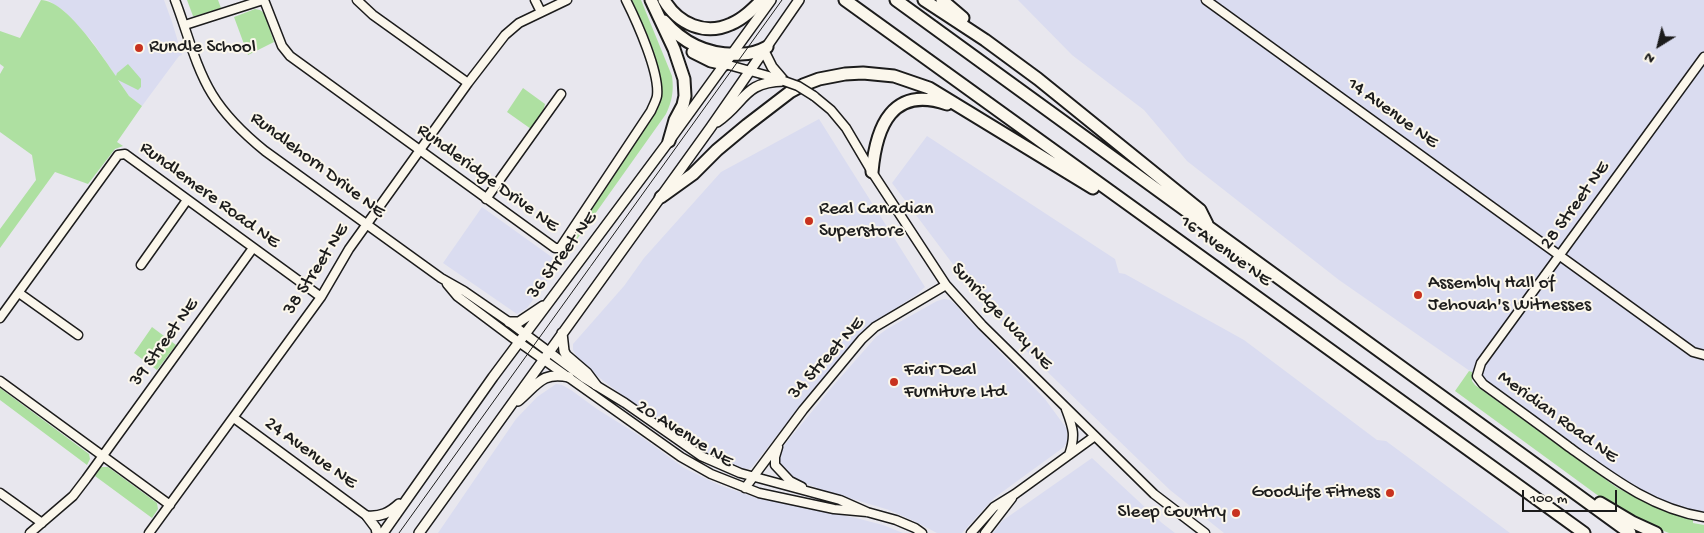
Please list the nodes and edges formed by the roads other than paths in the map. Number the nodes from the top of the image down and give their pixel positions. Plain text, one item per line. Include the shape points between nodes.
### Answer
1 (175, 0) edge
2 (263, 0) edge
3 (357, 0) edge
4 (535, 0) edge
5 (567, 0) edge
6 (626, 0) edge
7 (664, 0) edge
8 (762, 0) edge
9 (770, 0) edge
10 (799, 0) edge
11 (845, 0) edge
12 (896, 0) edge
13 (924, 0) edge
14 (942, 0) edge
15 (1206, 0) edge
16 (653, 4) edge
17 (540, 12) junction
18 (660, 22) junction
19 (185, 25) junction
20 (986, 40) junction
21 (765, 49) junction
22 (1704, 57) edge
23 (728, 59) junction
24 (750, 70) junction
25 (784, 81) junction
26 (468, 83) junction
27 (561, 94) dead end
28 (968, 111) junction
29 (711, 127) junction
30 (669, 141) junction
31 (420, 151) junction
32 (872, 172) junction
33 (661, 196) junction
34 (486, 199) junction
35 (187, 200) junction
36 (366, 225) junction
37 (1208, 226) junction
38 (1178, 241) junction
39 (253, 248) junction
40 (1560, 255) junction
41 (141, 265) dead end
42 (444, 280) junction
43 (946, 285) junction
44 (19, 293) junction
45 (321, 297) junction
46 (548, 304) junction
47 (0, 318) edge
48 (509, 322) junction
49 (562, 333) junction
50 (525, 334) junction
51 (78, 335) dead end
52 (519, 342) junction
53 (537, 343) joint
54 (531, 351) joint
55 (1704, 355) edge
56 (546, 356) junction
57 (1477, 376) joint
58 (569, 377) junction
59 (0, 381) edge
60 (596, 385) junction
61 (1065, 407) junction
62 (507, 410) junction
63 (234, 418) junction
64 (1096, 436) junction
65 (780, 440) junction
66 (1069, 455) junction
67 (103, 456) junction
68 (754, 477) junction
69 (745, 488) junction
70 (809, 492) junction
71 (1573, 492) junction
72 (0, 493) edge
73 (412, 493) junction
74 (1015, 494) junction
75 (170, 505) junction
76 (866, 512) junction
77 (367, 516) junction
78 (1704, 517) edge
79 (42, 523) junction
80 (30, 533) edge
81 (148, 533) edge
82 (377, 533) edge
83 (383, 533) edge
84 (420, 533) edge
85 (922, 533) edge
86 (971, 533) edge
87 (985, 533) edge
88 (1204, 533) edge
89 (1583, 533) edge
90 (1630, 533) edge
91 (1656, 533) edge

1 - 19 street, Rundlehorn Drive NE
2 - 19 street
2 - 31 street, Rundleridge Drive NE via 282,46 290,56
3 - 26 street
4 - 17 street
5 - 17 street, 38 Street NE
6 - 34 street, Rundleridge Drive NE via 640,28 657,82 657,97 652,111 560,248 555,248
7 - 8 highway via 684,21 708,29 731,24
9 - 23 main road, 36 Street NE
10 - 21 main road
11 - 38 highway, 16 Avenue NE
12 - 37 highway, 16 Avenue NE
13 - 20 highway
14 - 20 highway
15 - 40 street, 14 Avenue NE
16 - 18 highway
16 - 23 highway via 670,28 688,43
17 - 26 street, 38 Street NE via 505,35
18 - 23 highway via 685,47 711,61
18 - 30 highway via 679,61 685,86
19 - 36 street, Rundlehorn Drive NE via 212,93 244,134
20 - 37 highway via 1200,210
21 - 23 highway
21 - 24 main road
21 - 25 main road via 772,67
22 - 40 street, 28 Street NE
23 - 24 street, Sunridge Way NE
23 - 30 main road, 36 Street NE
24 - 25 street, Sunridge Way NE
24 - 29 main road
25 - 29 main road via 752,88 729,114
25 - 32 street, Sunridge Way NE, bridge via 798,86 831,110 846,128
26 - 31 street, 38 Street NE
27 - 34 street
28 - 32 highway via 928,99 912,101 897,108 885,120 879,133
28 - 33 highway via 929,88 894,76 854,73 819,79 790,92 717,150 693,174
28 - 38 highway via 1089,185 1167,238
29 - 33 main road
30 - 46 main road, 36 Street NE
31 - 34 street, Rundleridge Drive NE
31 - 36 street, 38 Street NE
32 - 43 street, Sunridge Way NE
33 - 49 main road
35 - 39 street, Rundlemere Road NE
35 - 41 street
35 - 44 street, Rundlemere Road NE via 125,154 118,155
36 - 42 street, Rundlehorn Drive NE
36 - 45 street, 38 Street NE
37 - 71 highway, 16 Avenue NE
38 - 89 highway, 16 Avenue NE
39 - 45 street, Rundlemere Road NE
39 - 67 street, 39 Street NE
40 - 55 street, 14 Avenue NE via 1693,352
40 - 57 street, 28 Street NE via 1481,363
42 - 48 street, Rundlehorn Drive NE
42 - 52 street, Rundlehorn Drive NE via 457,296
43 - 61 street, Sunridge Way NE
43 - 65 street, 34 Street NE via 875,327 862,339
44 - 47 street, Rundlemere Road NE
44 - 51 street
45 - 63 street, 38 Street NE
46 - 48 main road via 519,322
46 - 50 main road, 36 Street NE
48 - 50 street, Rundlehorn Drive NE
49 - 56 main road
49 - 60 main road via 566,356
50 - 52 main road, 36 Street NE
50 - 53 street, Rundlehorn Drive NE
52 - 54 street, Rundlehorn Drive NE
52 - 73 main road, 36 Street NE
53 - 56 street, 20 Avenue NE
54 - 56 street, 20 Avenue NE
56 - 58 street, 20 Avenue NE
56 - 60 street, 20 Avenue NE
56 - 62 main road
57 - 78 street, Meridian Road NE via 1483,384 1619,483 1656,503
58 - 62 main road via 549,376
58 - 69 street, 20 Avenue NE via 681,457
59 - 67 street
60 - 68 street, 20 Avenue NE via 702,456
61 - 64 street, Sunridge Way NE
61 - 66 street via 1074,440
62 - 84 main road
63 - 75 street, 38 Street NE
63 - 77 street, 24 Avenue NE
64 - 66 street
64 - 88 street, Sunridge Way NE via 1154,494
65 - 68 street, 34 Street NE
65 - 70 street via 775,465 790,481
66 - 74 street
67 - 75 street
67 - 79 street, 39 Street NE via 73,496
68 - 69 street, 34 Street NE
68 - 70 street, 20 Avenue NE
69 - 76 street, 20 Avenue NE via 834,509
70 - 76 street, 20 Avenue NE via 840,500
71 - 90 highway, 16 Avenue NE
71 - 91 highway via 1592,498
72 - 79 street
73 - 77 main road via 390,512
73 - 83 main road, 36 Street NE
74 - 86 street via 994,507
74 - 87 street
75 - 81 street, 38 Street NE
76 - 85 street, 20 Avenue NE via 896,520
77 - 82 main road
79 - 80 street, 39 Street NE

